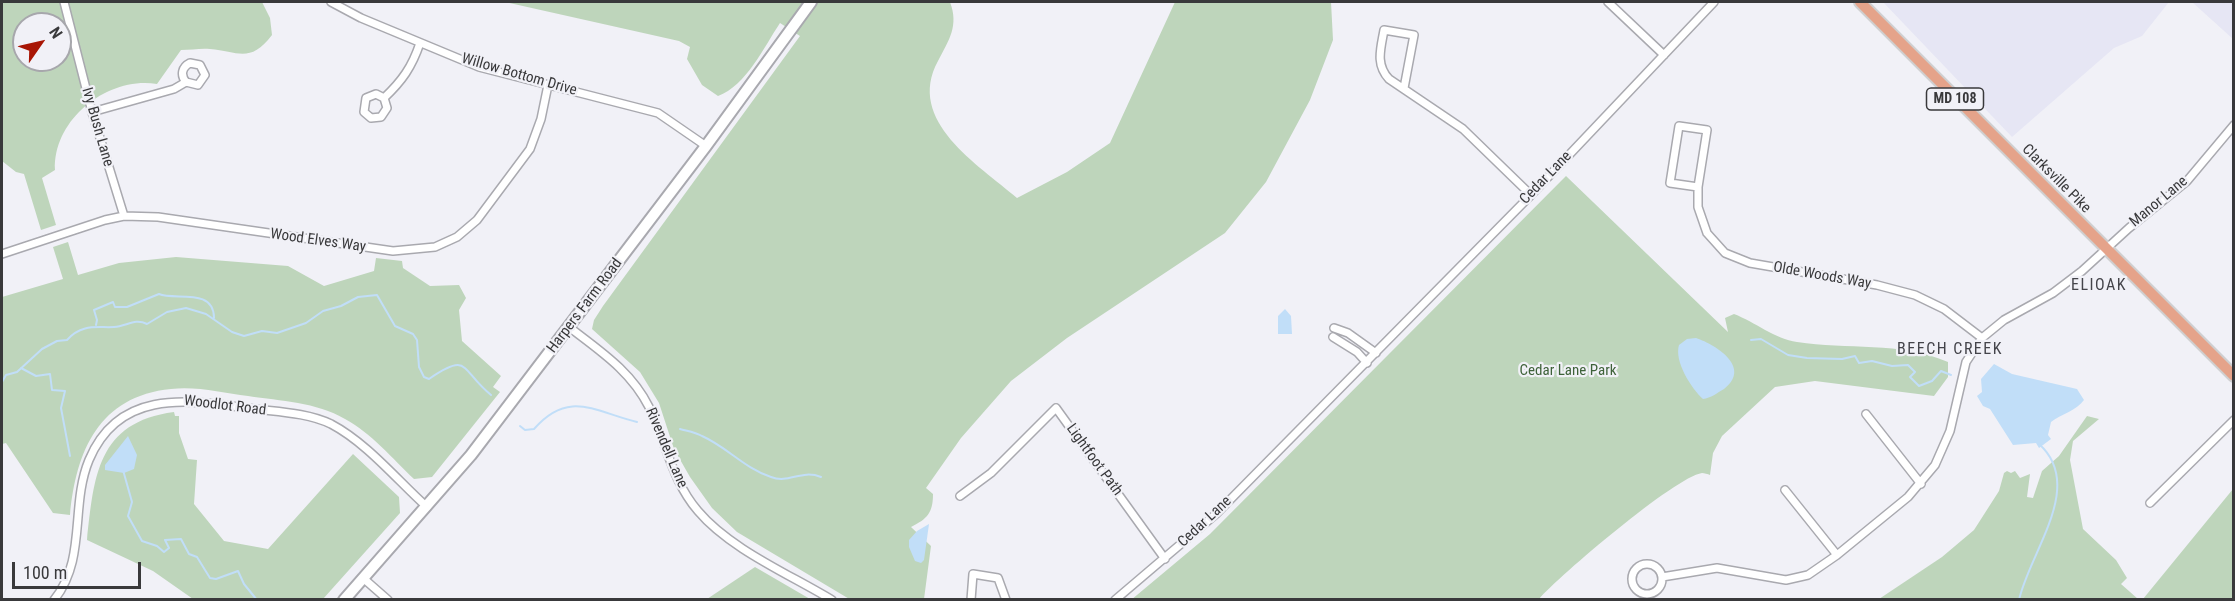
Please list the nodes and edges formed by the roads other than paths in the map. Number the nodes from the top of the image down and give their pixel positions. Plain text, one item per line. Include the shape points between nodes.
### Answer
1 (64, 2) edge
2 (331, 2) edge
3 (811, 2) edge
4 (1608, 2) edge
5 (1714, 2) edge
6 (1860, 2) edge
7 (420, 43) junction
8 (1664, 55) junction
9 (186, 82) dead end
10 (548, 85) junction
11 (1404, 88) junction
12 (384, 98) dead end
13 (92, 112) junction
14 (2234, 125) edge
15 (706, 146) junction
16 (1698, 187) junction
17 (1530, 195) junction
18 (124, 216) junction
19 (2106, 250) junction
20 (2, 254) edge
21 (569, 327) junction
22 (1334, 328) dead end
23 (1333, 337) dead end
24 (1982, 338) junction
25 (1376, 353) junction
26 (1367, 363) junction
27 (2234, 376) edge
28 (1866, 414) dead end
29 (2234, 420) edge
30 (1921, 484) junction
31 (1785, 490) dead end
32 (960, 496) dead end
33 (2150, 503) dead end
34 (428, 507) junction
35 (1836, 555) junction
36 (1165, 559) junction
37 (1662, 577) junction
38 (363, 578) junction
39 (54, 600) edge
40 (344, 600) edge
41 (388, 600) edge
42 (832, 600) edge
43 (971, 600) edge
44 (1006, 600) edge
45 (1115, 600) edge

1 - 13 street, Ivy Bush Lane
2 - 7 street, Willow Bottom Drive
3 - 15 main road, Harpers Farm Road
4 - 8 street
5 - 8 street, Cedar Lane
6 - 19 main road, Clarksville Pike / MD 108
7 - 10 street, Willow Bottom Drive via 479,67
7 - 12 street via 410,71
8 - 17 street, Cedar Lane
9 - 13 street via 174,89
10 - 15 street, Willow Bottom Drive via 658,113
10 - 18 street, Wood Elves Way via 530,149 477,220 457,237 435,247 393,251 158,217
11 - 11 street via 1380,68 1384,30 1414,34
11 - 17 street via 1463,129
13 - 18 street, Ivy Bush Lane
14 - 19 street, Manor Lane via 2187,181
15 - 21 main road, Harpers Farm Road
16 - 16 street, Olde Woods Way via 1707,130 1679,126 1670,183
16 - 24 street, Olde Woods Way via 1698,207 1707,233 1730,256 1898,290 1944,309
17 - 25 street, Cedar Lane
18 - 20 street, Wood Elves Way
19 - 24 street, Manor Lane via 2068,282 2004,320
19 - 27 main road, Clarksville Pike / MD 108
21 - 34 main road, Harpers Farm Road
21 - 42 street, Rivendell Lane via 618,364 635,384 650,409 677,478 706,519 740,545
22 - 25 street
23 - 26 street
24 - 30 street, Manor Lane via 1966,362 1945,447
25 - 26 street, Cedar Lane
26 - 36 street, Cedar Lane via 1216,514
28 - 30 street
29 - 33 street
30 - 35 street, Manor Lane
31 - 35 street
32 - 36 street, Lightfoot Path via 991,473 1056,408
34 - 38 main road, Harpers Farm Road
34 - 39 street, Woodlot Road via 344,432 323,421 192,401 146,406 121,420 93,454 84,477 72,566
35 - 37 street, Manor Lane via 1808,575 1786,580 1717,568
36 - 45 street, Cedar Lane
37 - 37 street via 1658,568 1643,564 1635,570 1632,580 1636,589 1649,594 1658,590
38 - 40 main road, Harpers Farm Road
38 - 41 street
43 - 44 street via 973,574 998,578

